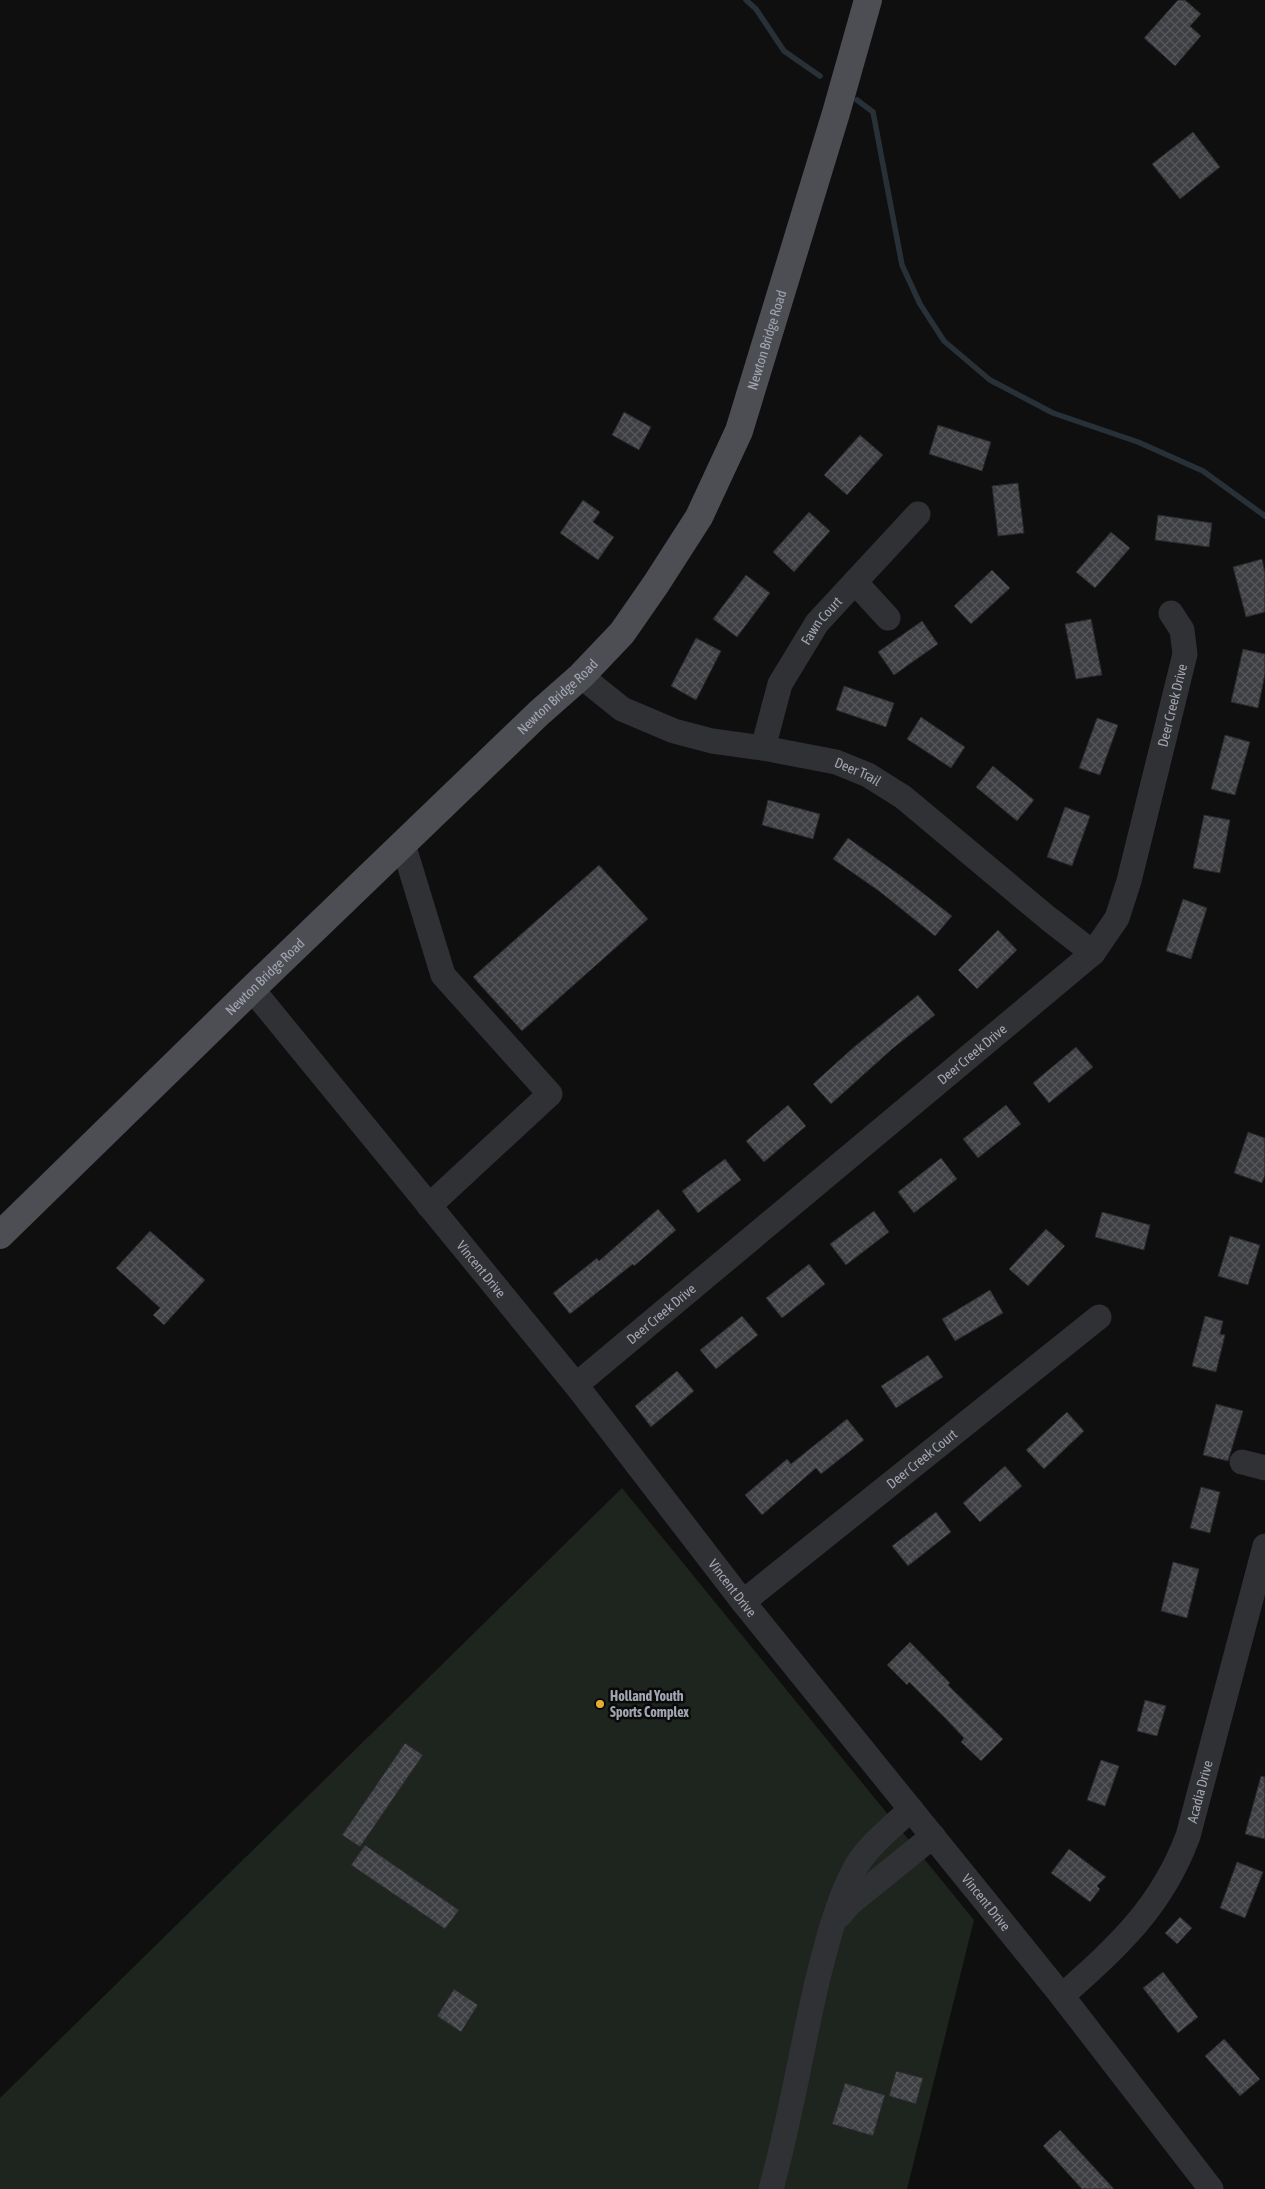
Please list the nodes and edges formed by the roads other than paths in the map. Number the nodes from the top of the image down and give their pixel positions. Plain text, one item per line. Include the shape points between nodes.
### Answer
1 (868, 0) edge
2 (918, 514) dead end
3 (855, 582) junction
4 (1171, 613) dead end
5 (888, 618) dead end
6 (581, 676) junction
7 (763, 748) junction
8 (403, 844) junction
9 (1093, 953) junction
10 (252, 989) junction
11 (429, 1206) junction
12 (0, 1235) edge
13 (1099, 1317) dead end
14 (576, 1385) junction
15 (1265, 1546) edge
16 (743, 1602) junction
17 (911, 1809) junction
18 (933, 1836) junction
19 (834, 1923) junction
20 (1062, 1996) junction
21 (771, 2189) edge
22 (1211, 2189) edge

1 - 6 main road, Newton Bridge Road via 739,431 700,517 622,633
2 - 3 street, Fawn Court
3 - 5 street
3 - 7 street, Fawn Court via 817,623 780,684
4 - 9 street, Deer Creek Drive via 1182,630 1184,654 1129,881 1117,918
6 - 7 street, Deer Trail via 622,709 674,731 712,741
6 - 8 main road, Newton Bridge Road
7 - 9 street, Deer Trail via 836,762 868,775 903,797
8 - 10 main road, Newton Bridge Road
8 - 11 street via 443,974 550,1094
9 - 14 street, Deer Creek Drive
10 - 11 street, Vincent Drive
10 - 12 main road, Newton Bridge Road
11 - 14 street, Vincent Drive
13 - 16 street, Deer Creek Court
14 - 16 street, Vincent Drive
15 - 20 street, Acadia Drive via 1188,1836 1178,1861 1152,1906 1126,1936
16 - 17 street, Vincent Drive
17 - 18 street, Vincent Drive
17 - 19 street via 861,1859
18 - 19 street via 849,1904
18 - 20 street, Vincent Drive
19 - 21 street via 803,2041 786,2134
20 - 22 street, Vincent Drive

